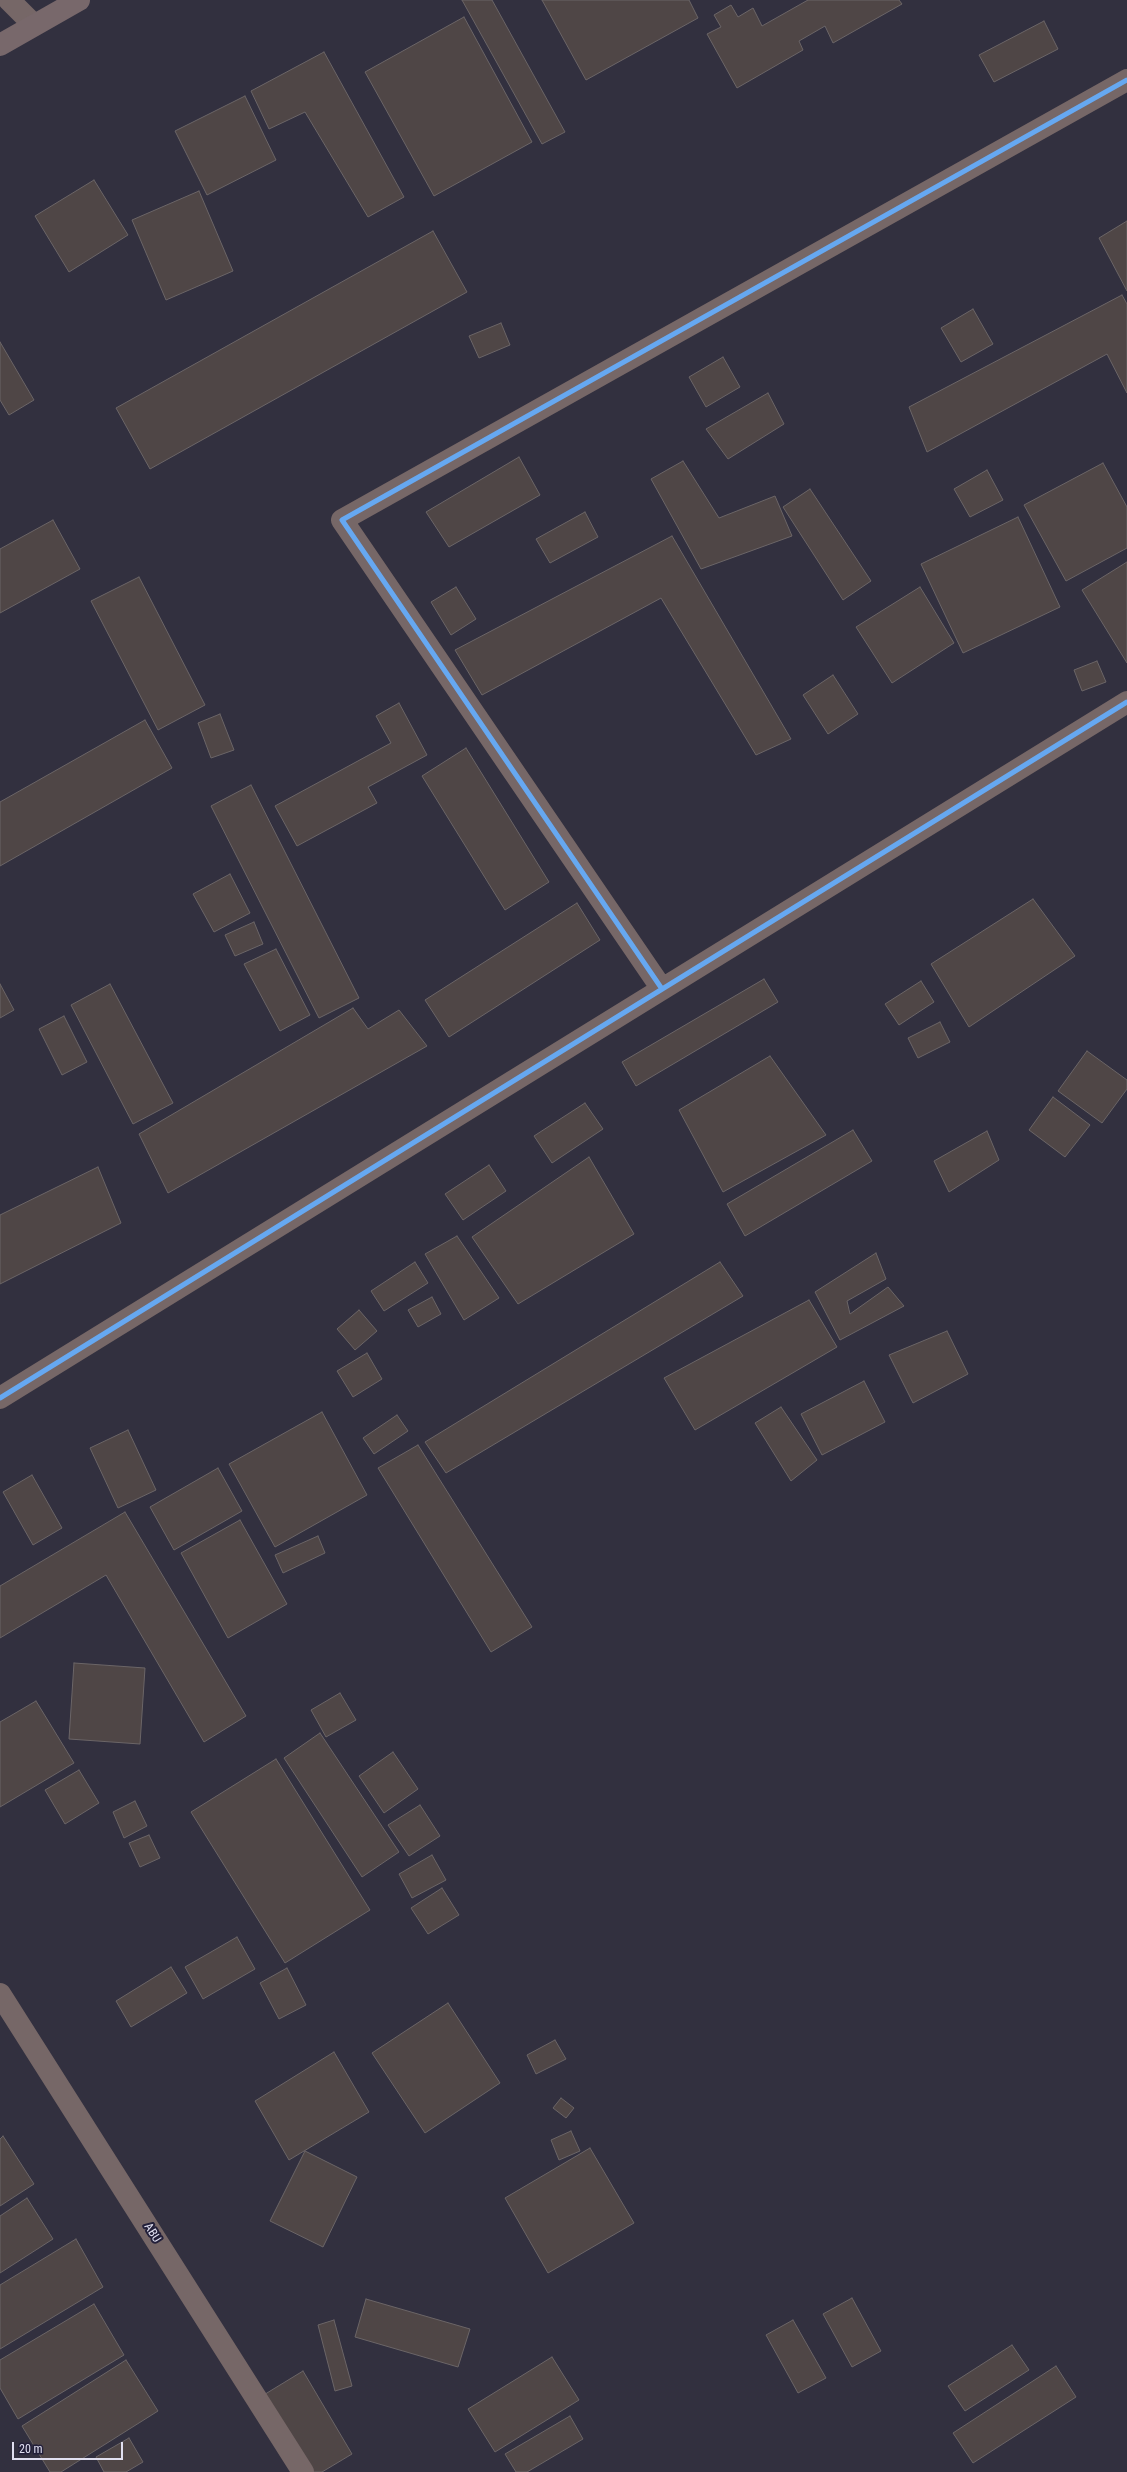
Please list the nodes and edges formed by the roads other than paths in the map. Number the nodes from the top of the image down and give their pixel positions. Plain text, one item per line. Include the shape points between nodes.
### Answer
1 (9, 0) edge
2 (79, 0) edge
3 (34, 25) junction
4 (0, 45) edge
5 (1127, 80) edge
6 (1127, 702) edge
7 (662, 989) junction
8 (0, 1398) edge
9 (0, 1994) edge
10 (303, 2472) edge

1 - 3 street
2 - 3 main road
3 - 4 main road
5 - 7 street via 342,520
6 - 7 street
7 - 8 street
9 - 10 street, ABU

